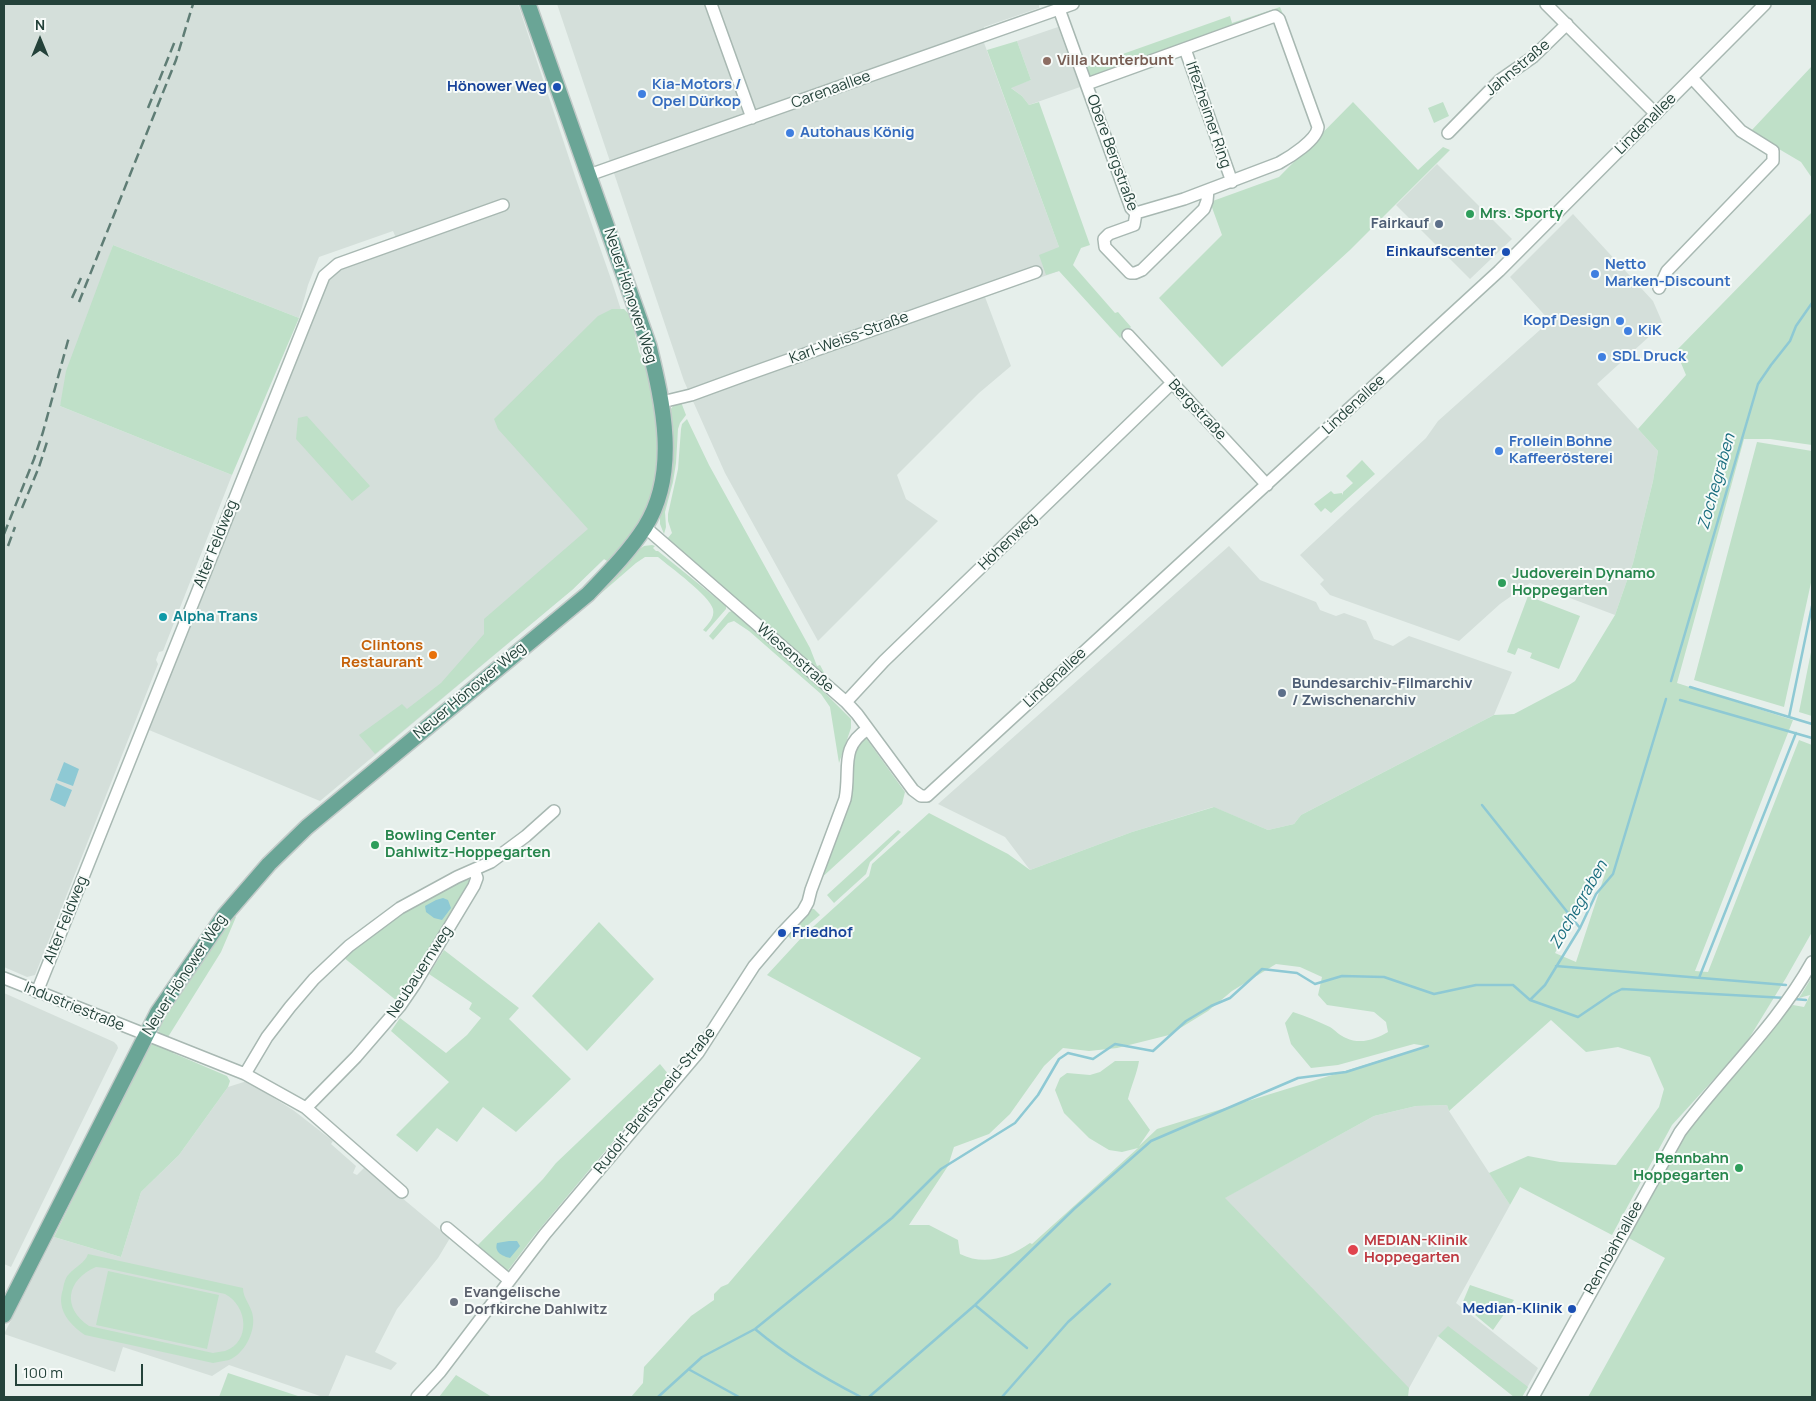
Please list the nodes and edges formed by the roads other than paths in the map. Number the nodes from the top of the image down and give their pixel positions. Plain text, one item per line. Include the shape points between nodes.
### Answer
1 (528, 4) edge
2 (711, 4) edge
3 (1073, 4) edge
4 (1546, 4) edge
5 (1759, 6) edge
6 (1059, 8) junction
7 (1567, 24) junction
8 (1185, 49) junction
9 (1692, 78) junction
10 (1087, 84) junction
11 (1656, 114) junction
12 (752, 118) junction
13 (1448, 133) dead end
14 (589, 175) junction
15 (1232, 182) junction
16 (1208, 190) junction
17 (503, 205) dead end
18 (1136, 213) junction
19 (1036, 272) dead end
20 (1659, 288) dead end
21 (1128, 335) dead end
22 (1172, 383) junction
23 (662, 402) junction
24 (1267, 485) junction
25 (644, 528) junction
26 (846, 702) junction
27 (868, 729) junction
28 (931, 793) joint
29 (554, 811) dead end
30 (474, 870) junction
31 (1812, 962) edge
32 (4, 978) edge
33 (38, 992) junction
34 (145, 1035) junction
35 (245, 1074) junction
36 (306, 1108) junction
37 (402, 1192) dead end
38 (447, 1228) dead end
39 (509, 1280) junction
40 (4, 1314) edge
41 (417, 1397) edge
42 (1533, 1397) edge

1 - 14 main road, Neuer Hönower Weg
2 - 12 street
3 - 6 street, Carenaallee
4 - 7 street
5 - 9 street, Lindenallee
6 - 10 street, Obere Bergstraße
6 - 12 street, Carenaallee
7 - 11 street
7 - 13 street, Jahnstraße via 1533,57 1500,80
8 - 10 street, Iffezheimer Ring
8 - 15 street, Iffezheimer Ring
8 - 15 street, Iffezheimer Ring via 1276,16 1280,19 1302,81 1318,129 1316,135 1279,163
9 - 11 street, Lindenallee
9 - 20 street via 1742,131 1773,151 1773,162 1667,272
10 - 18 street, Obere Bergstraße via 1130,208
11 - 24 street, Lindenallee via 1499,271
12 - 14 street, Carenaallee
14 - 23 main road, Neuer Hönower Weg via 646,335
15 - 16 street, Iffezheimer Ring
16 - 18 street, Iffezheimer Ring
16 - 18 street, Obere Bergstraße via 1204,209 1135,274 1130,273 1105,247 1104,239 1134,225
17 - 33 street, Alter Feldweg via 338,264 324,276
19 - 23 street, Karl-Weiss-Straße via 710,388
21 - 22 street, Bergstraße
22 - 24 street, Bergstraße
22 - 26 street, Höhenweg via 884,661
23 - 25 main road, Neuer Hönower Weg via 665,431 663,472 653,511
24 - 28 street, Lindenallee
25 - 26 street, Wiesenstraße
25 - 34 main road, Neuer Hönower Weg via 588,594 307,827 269,864 224,916
26 - 27 street, Wiesenstraße
27 - 28 street, Wiesenstraße via 913,790 921,796
27 - 39 street, Rudolf-Breitscheid-Straße via 856,737 848,755 845,799 803,911 754,966 698,1053
29 - 30 street via 512,847
30 - 35 street via 400,908 349,946 290,1007 266,1037
30 - 36 street, Neubauernweg via 474,886 400,1006
31 - 42 street, Rennbahnallee via 1784,1007 1680,1132
32 - 33 street, Industriestraße
33 - 34 street, Industriestraße
34 - 35 street, Industriestraße
34 - 40 main road, Neuer Hönower Weg
35 - 36 street, Industriestraße
36 - 37 street, Industriestraße
38 - 39 street
39 - 41 street, Rudolf-Breitscheid-Straße via 440,1372

